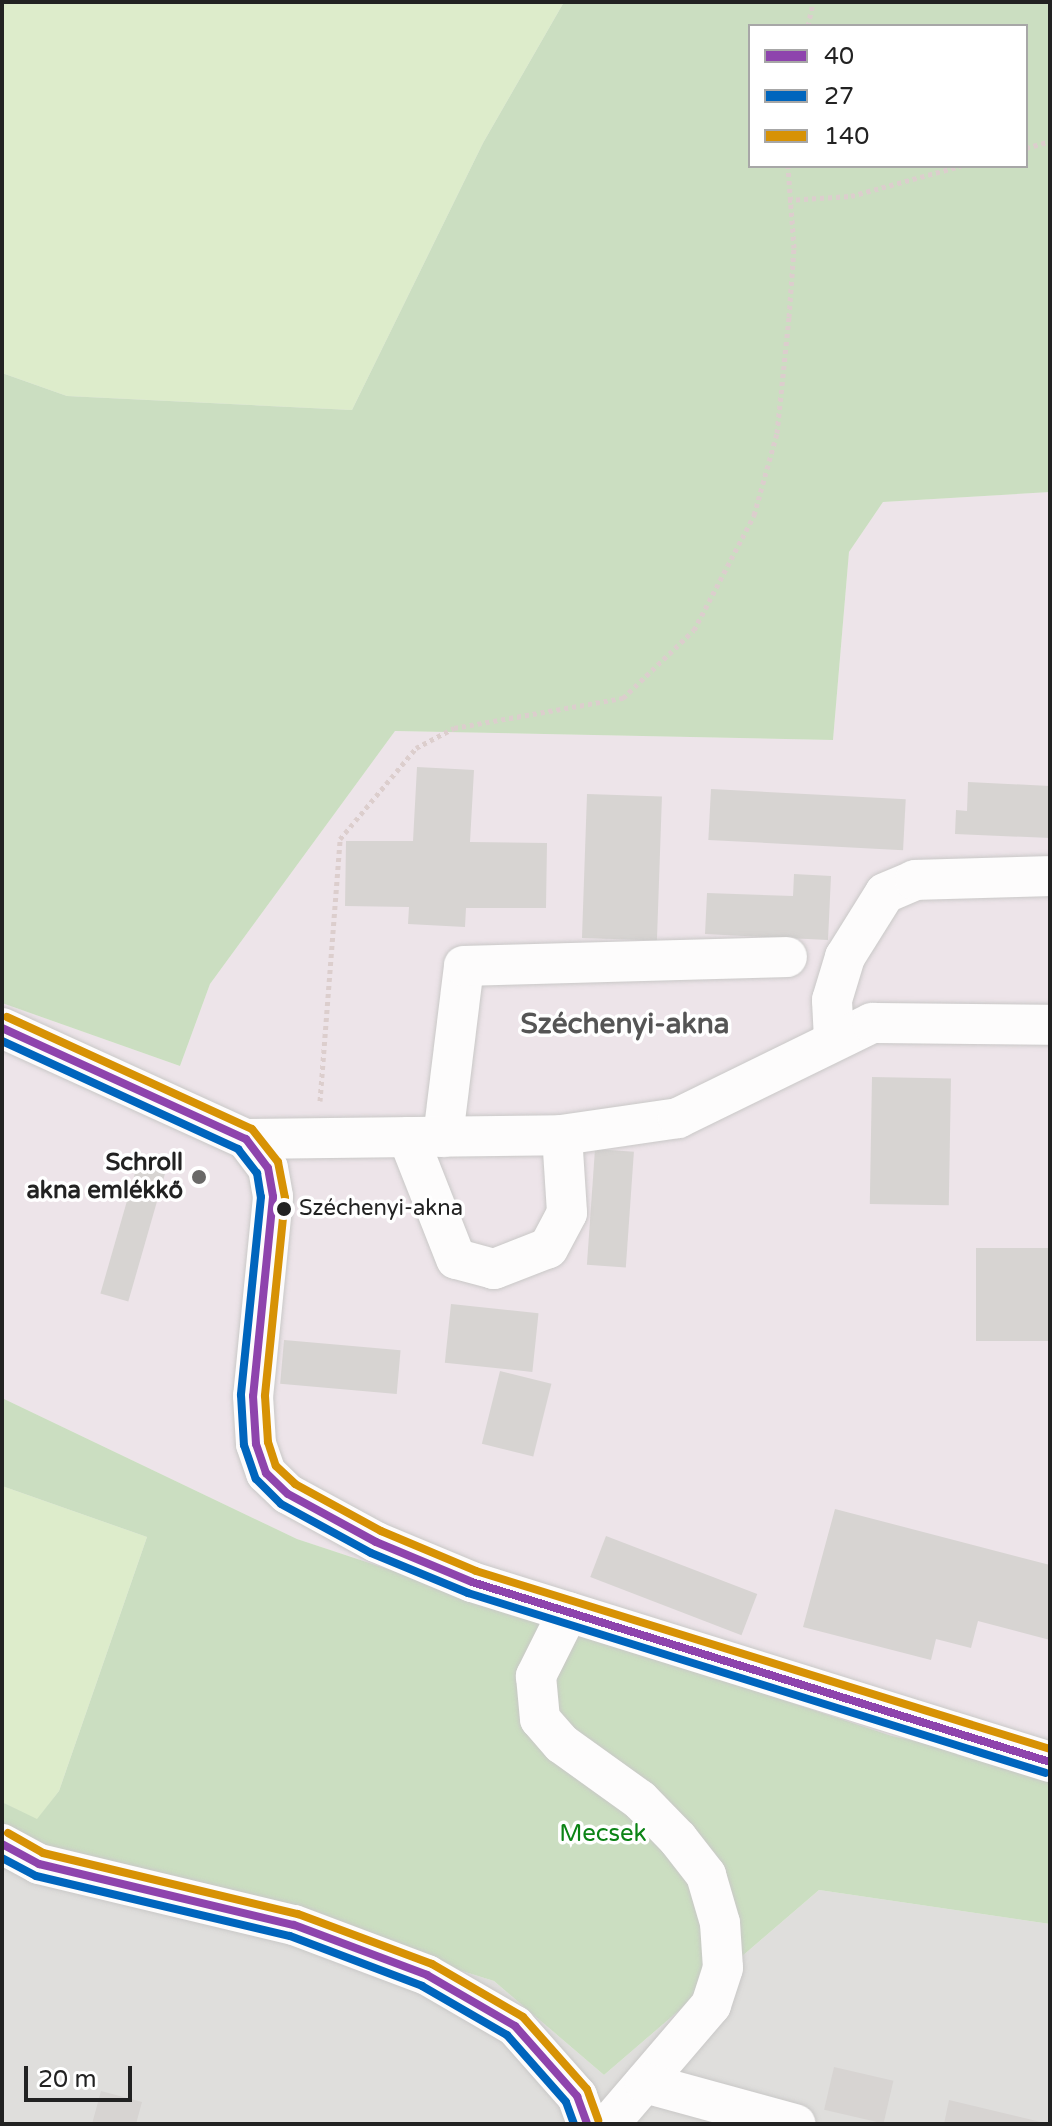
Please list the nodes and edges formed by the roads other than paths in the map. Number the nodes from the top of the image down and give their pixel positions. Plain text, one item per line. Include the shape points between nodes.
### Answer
1 (1050, 876) edge
2 (787, 957) dead end
3 (1050, 1025) edge
4 (2, 1028) edge
5 (834, 1039) junction
6 (562, 1135) junction
7 (425, 1137) junction
8 (246, 1139) junction
9 (568, 1612) junction
10 (1050, 1762) edge
11 (2, 1844) edge
12 (39, 1864) junction
13 (2, 1879) edge
14 (645, 2083) junction
15 (587, 2124) edge
16 (609, 2124) edge
17 (795, 2124) edge

1 - 5 street via 915,880 885,893 845,957 832,1000
2 - 7 street via 464,966
3 - 5 street via 872,1023
4 - 8 street
5 - 6 street via 678,1118
6 - 7 street
6 - 7 street via 567,1213 548,1248 494,1269 456,1259
7 - 8 street
8 - 9 street via 268,1168 273,1197 253,1396 256,1444 266,1473 288,1494 376,1542 472,1582
9 - 10 street
9 - 14 street via 536,1676 540,1719 562,1744 640,1800 678,1839 706,1875 720,1923 723,1968 711,2005
11 - 12 street
12 - 13 street
12 - 15 street via 294,1925 427,1975 515,2026 577,2096
14 - 16 street
14 - 17 street

